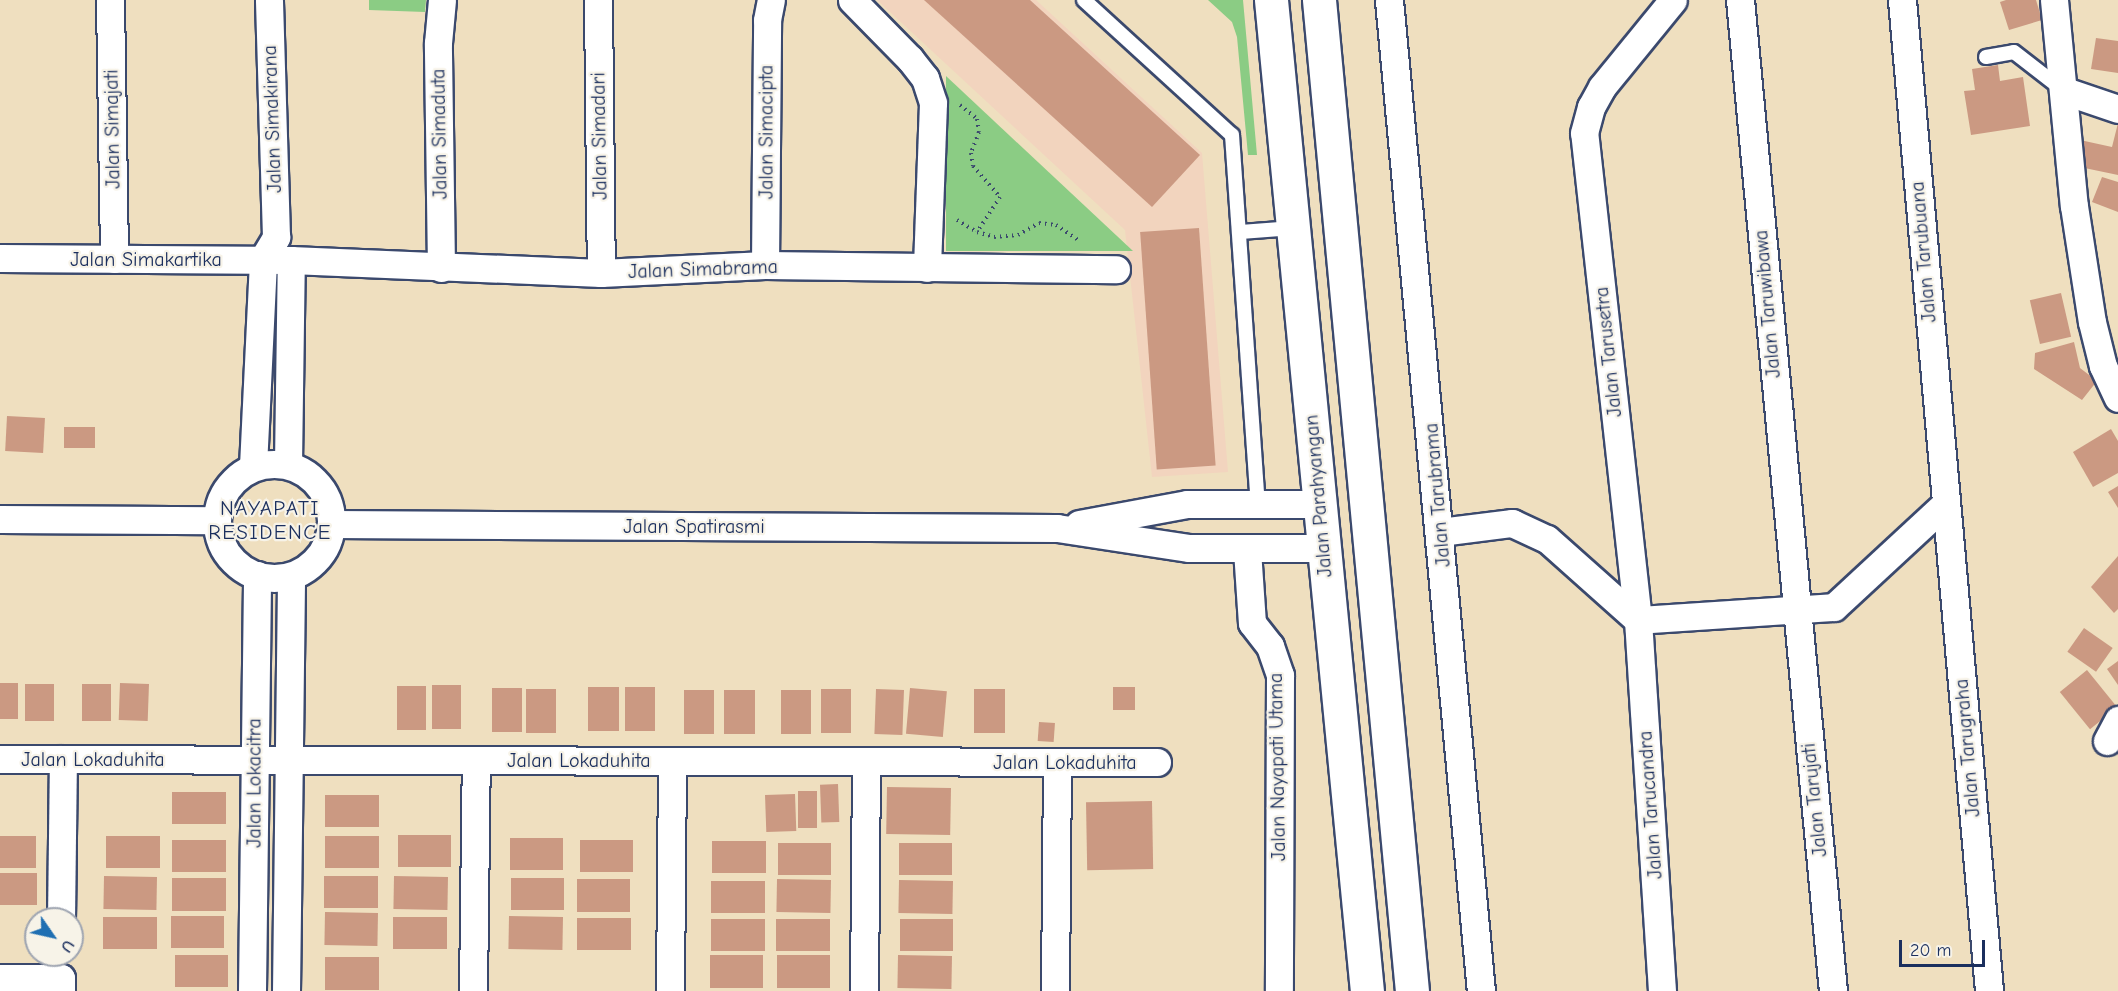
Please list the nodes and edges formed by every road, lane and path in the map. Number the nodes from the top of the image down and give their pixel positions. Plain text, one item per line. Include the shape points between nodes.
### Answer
1 (110, 0) edge
2 (269, 0) edge
3 (442, 0) edge
4 (598, 0) edge
5 (771, 0) edge
6 (852, 0) edge
7 (1084, 0) edge
8 (1271, 0) edge
9 (1319, 0) edge
10 (1389, 0) edge
11 (1672, 0) edge
12 (1740, 0) edge
13 (1902, 0) edge
14 (2054, 0) edge
15 (1986, 57) dead end
16 (929, 91) junction
17 (2065, 91) junction
18 (2118, 109) edge
19 (929, 195) junction
20 (1293, 228) junction
21 (977, 232) junction
22 (1241, 232) junction
23 (269, 248) junction
24 (0, 258) edge
25 (114, 259) junction
26 (291, 260) junction
27 (765, 265) junction
28 (441, 268) junction
29 (927, 268) junction
30 (1105, 269) joint
31 (601, 273) junction
32 (2118, 398) edge
33 (288, 464) junction
34 (253, 466) junction
35 (1258, 504) junction
36 (1318, 504) junction
37 (1944, 505) junction
38 (0, 519) edge
39 (216, 520) junction
40 (332, 524) junction
41 (1057, 528) junction
42 (1440, 532) junction
43 (1322, 548) junction
44 (1247, 550) junction
45 (257, 576) junction
46 (291, 577) junction
47 (1795, 608) junction
48 (1638, 620) junction
49 (0, 759) edge
50 (63, 759) junction
51 (288, 759) junction
52 (254, 760) junction
53 (476, 760) junction
54 (672, 761) junction
55 (866, 761) junction
56 (1057, 762) junction
57 (1157, 762) dead end
58 (61, 907) edge
59 (61, 975) edge
60 (0, 978) edge
61 (252, 991) edge
62 (286, 991) edge
63 (473, 991) edge
64 (670, 991) edge
65 (864, 991) edge
66 (1055, 991) edge
67 (1279, 991) edge
68 (1367, 991) edge
69 (1412, 991) edge
70 (1480, 991) edge
71 (1662, 991) edge
72 (1833, 991) edge
73 (1989, 991) edge

1 - 25 street, Jalan Simajati
2 - 23 street, Jalan Simakirana
3 - 28 street, Jalan Simaduta via 438,43
4 - 31 street, Jalan Simadari
5 - 27 street, Jalan Simacipta via 767,20
6 - 16 street
7 - 22 lane via 1232,135
8 - 20 main road, Jalan Parahyangan
9 - 69 main road
10 - 42 street, Jalan Tarubrama
11 - 48 street, Jalan Tarusetra via 1602,87 1584,133
12 - 47 street, Jalan Taruwibawa
13 - 37 street, Jalan Tarubuana
14 - 17 street
15 - 17 lane via 2014,52
16 - 19 street
16 - 21 path via 968,108 977,119 979,132 971,153 973,166 1000,197
17 - 18 street
17 - 32 street via 2074,206 2092,321 2103,366
19 - 21 path
19 - 29 street
20 - 22 lane
20 - 36 main road, Jalan Parahyangan
21 - 30 path via 994,237 1018,234 1039,223 1056,225 1072,233
22 - 35 lane
23 - 25 street, Jalan Simakartika
23 - 26 street, Jalan Simakartika
23 - 34 street, Jalan Simakirana
24 - 25 street, Jalan Simakartika
26 - 28 street, Jalan Simabrama
26 - 33 street
27 - 29 street, Jalan Simabrama
27 - 31 street, Jalan Simabrama
28 - 31 street, Jalan Simabrama
29 - 30 street, Jalan Simabrama
33 - 34 street
33 - 40 street via 315,480 330,508
34 - 39 street via 227,488
35 - 36 street, Jalan Spatirasmi
35 - 41 street, Jalan Spatirasmi via 1188,504
36 - 43 main road, Jalan Parahyangan
37 - 47 street via 1834,607
37 - 73 street, Jalan Tarugraha
38 - 39 street
39 - 45 street via 223,548 231,560
40 - 41 street, Jalan Spatirasmi
40 - 46 street via 318,558
41 - 44 street, Jalan Spatirasmi via 1189,548
42 - 48 street via 1512,523 1547,539
42 - 70 street, Jalan Tarubrama
43 - 44 street, Jalan Spatirasmi
43 - 68 main road, Jalan Parahyangan
44 - 67 street, Jalan Nayapati Utama via 1252,623 1270,646 1280,675
45 - 46 street
45 - 52 street, Jalan Lokacitra
46 - 51 street, Jalan Lokacitra
47 - 48 street
47 - 72 street, Jalan Tarujati
48 - 71 street, Jalan Tarucandra
49 - 50 street, Jalan Lokaduhita
50 - 52 street, Jalan Lokaduhita
50 - 58 street
51 - 52 street, Jalan Lokaduhita
51 - 53 street, Jalan Lokaduhita
51 - 62 street, Jalan Lokacitra
52 - 61 street, Jalan Lokacitra
53 - 54 street, Jalan Lokaduhita
53 - 63 street
54 - 55 street, Jalan Lokaduhita
54 - 64 street
55 - 56 street, Jalan Lokaduhita
55 - 65 street
56 - 57 street, Jalan Lokaduhita
56 - 66 street
59 - 60 street

